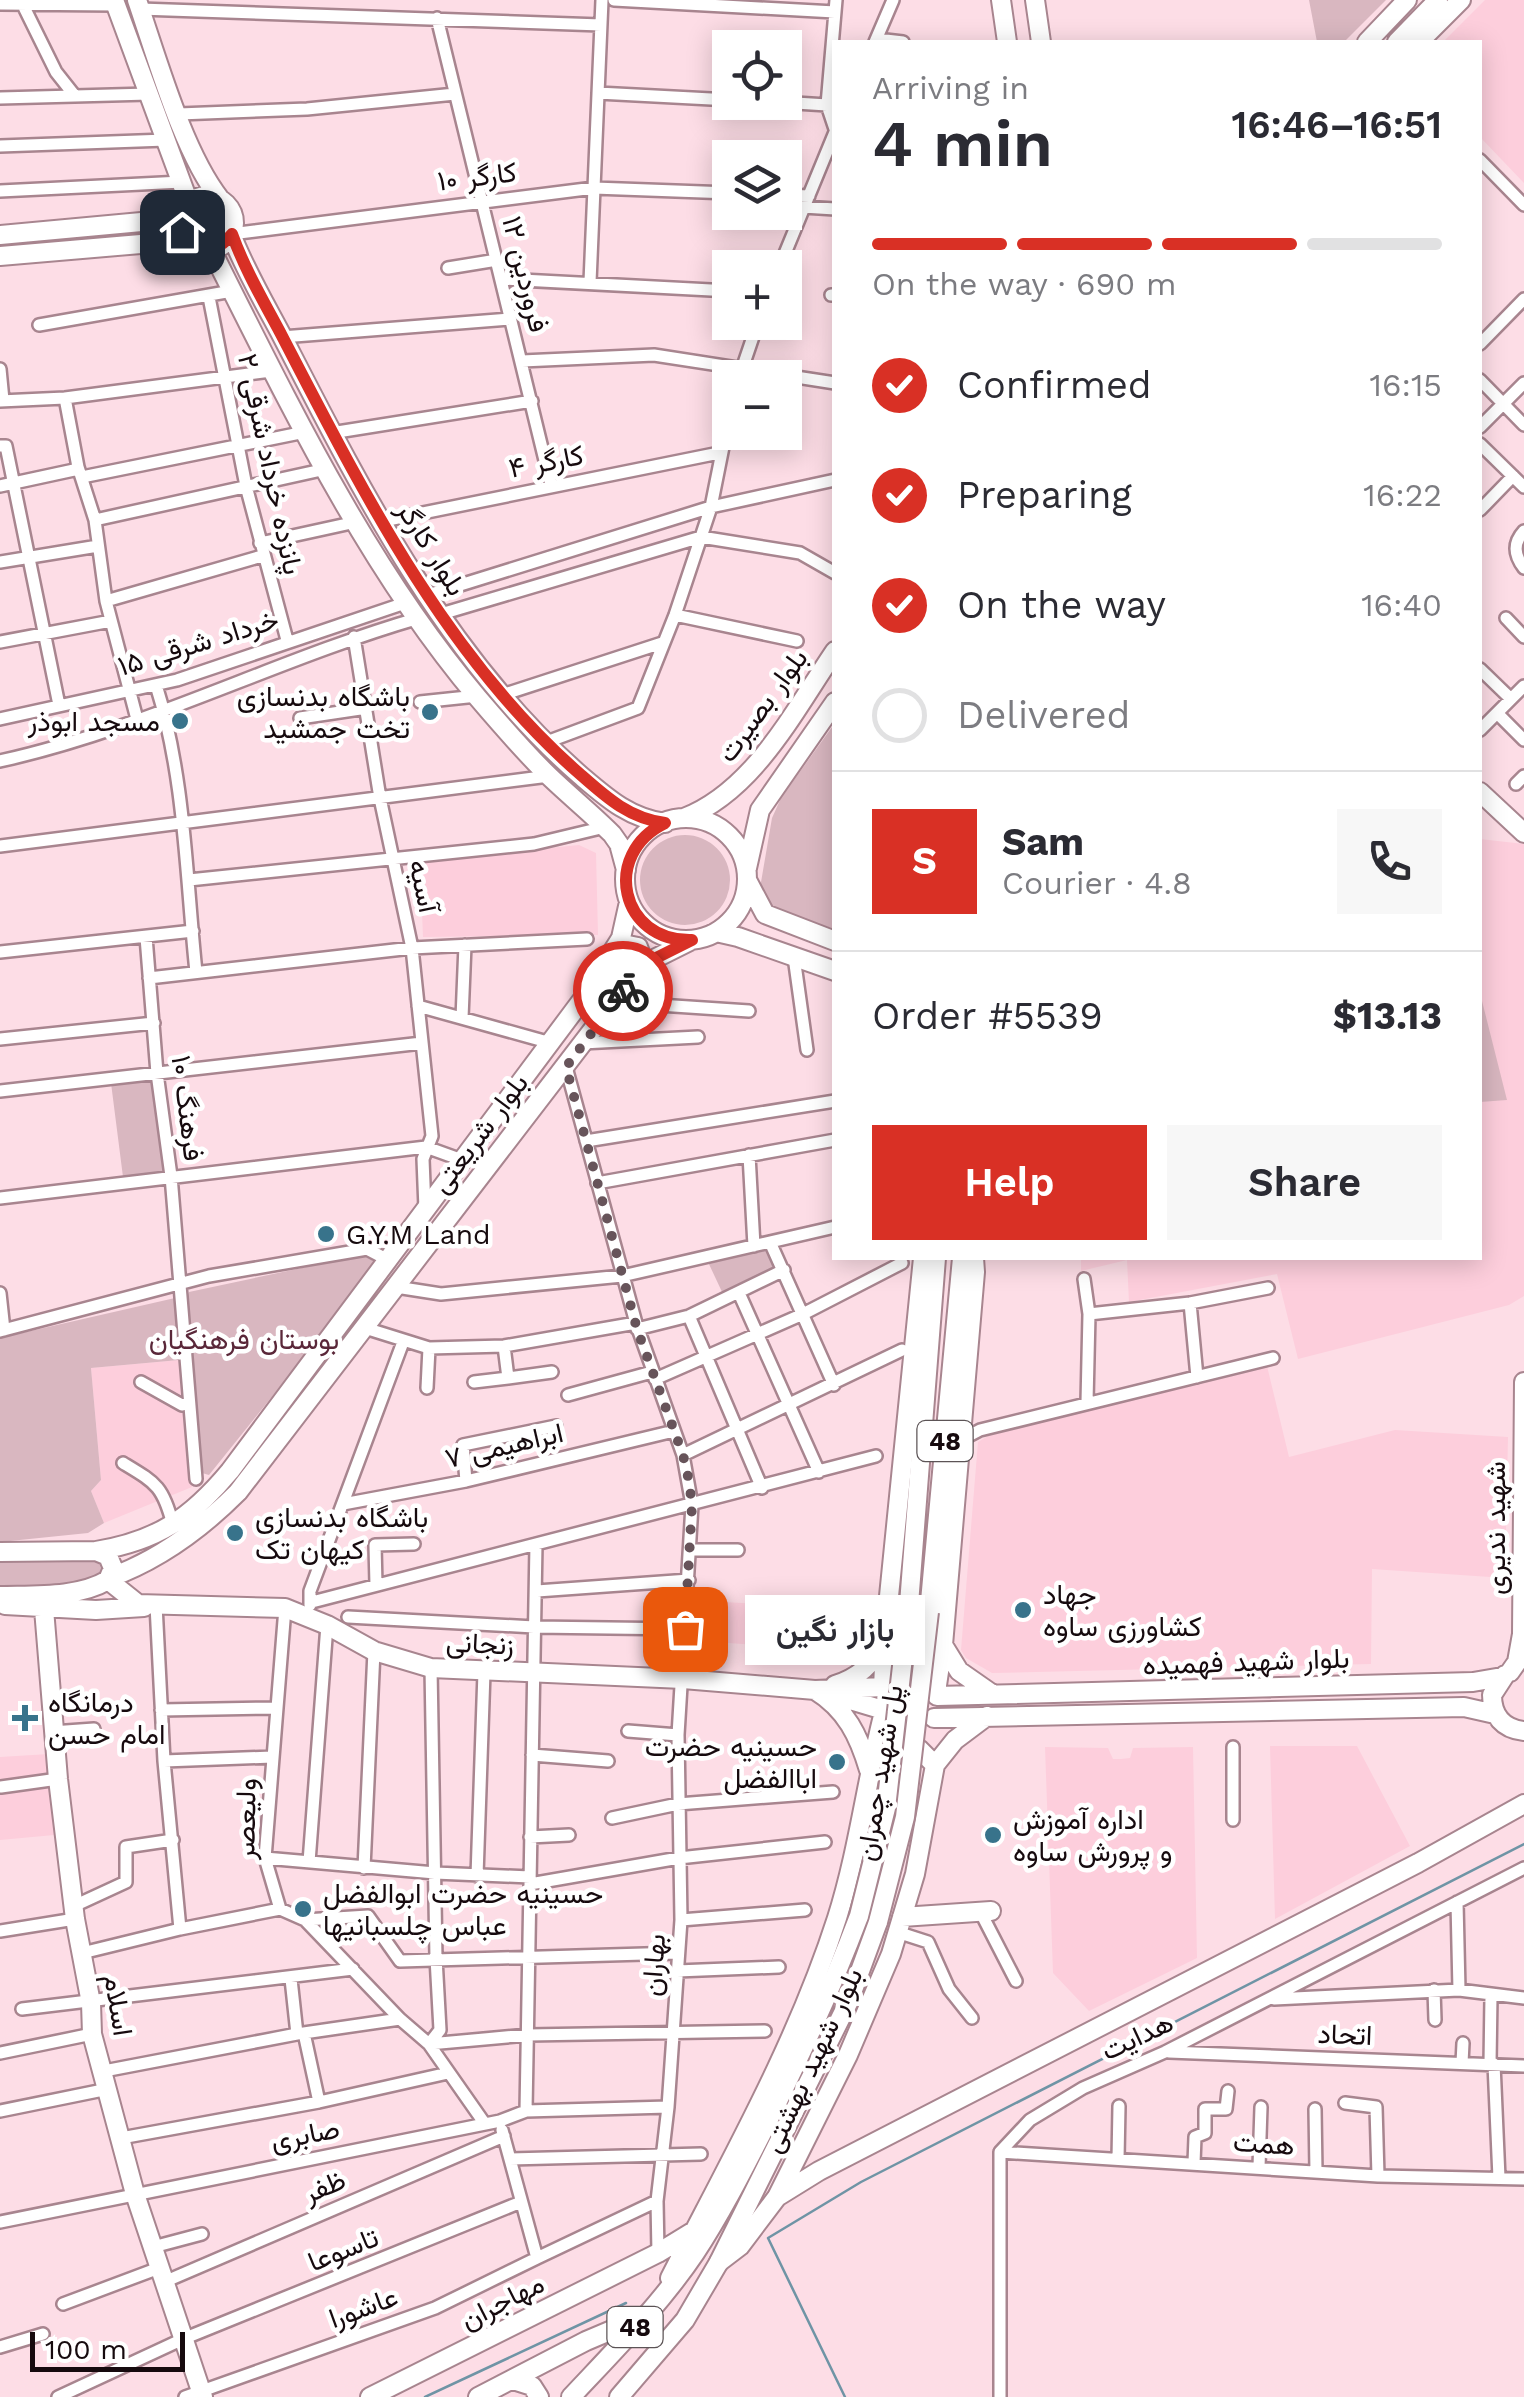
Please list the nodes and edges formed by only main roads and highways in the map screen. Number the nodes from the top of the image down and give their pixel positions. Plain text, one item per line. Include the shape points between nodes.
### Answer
1 (1000, 0) edge
2 (1035, 0) edge
3 (1407, 0) edge
4 (1438, 0) edge
5 (1461, 0) edge
6 (115, 3) edge
7 (138, 4) edge
8 (1008, 40) edge
9 (1041, 40) edge
10 (1368, 40) edge
11 (1399, 40) edge
12 (1422, 40) edge
13 (220, 199) junction
14 (187, 206) junction
15 (0, 234) edge
16 (232, 234) junction
17 (198, 247) junction
18 (0, 256) edge
19 (832, 655) edge
20 (832, 706) edge
21 (1482, 794) edge
22 (627, 812) junction
23 (672, 821) junction
24 (606, 829) junction
25 (1524, 832) edge
26 (626, 870) junction
27 (747, 877) junction
28 (629, 902) junction
29 (790, 926) junction
30 (716, 932) junction
31 (692, 940) junction
32 (832, 940) edge
33 (618, 943) junction
34 (786, 954) junction
35 (645, 966) junction
36 (832, 970) edge
37 (931, 1261) edge
38 (966, 1262) edge
39 (1524, 1382) edge
40 (96, 1551) junction
41 (0, 1552) edge
42 (140, 1565) junction
43 (109, 1579) junction
44 (0, 1596) edge
45 (130, 1598) junction
46 (0, 1604) edge
47 (156, 1605) junction
48 (44, 1609) junction
49 (96, 1610) junction
50 (886, 1627) junction
51 (943, 1645) junction
52 (1512, 1673) edge
53 (884, 1687) junction
54 (815, 1690) junction
55 (937, 1694) junction
56 (992, 1695) junction
57 (881, 1713) junction
58 (1495, 1714) junction
59 (987, 1716) junction
60 (934, 1718) junction
61 (1524, 1732) edge
62 (934, 1766) junction
63 (869, 1770) junction
64 (1524, 1804) edge
65 (986, 1912) road end
66 (899, 1924) junction
67 (777, 2197) junction
68 (694, 2231) junction
69 (658, 2253) junction
70 (695, 2253) joint
71 (720, 2262) junction
72 (659, 2301) junction
73 (645, 2316) junction
74 (513, 2380) junction
75 (196, 2395) edge
76 (370, 2397) edge
77 (478, 2397) edge
78 (539, 2397) edge
79 (570, 2397) edge
80 (619, 2397) edge

1 - 8 main road
2 - 9 main road
3 - 10 main road
4 - 11 main road
5 - 12 main road
6 - 14 main road
7 - 13 main road via 207,183
13 - 14 main road via 204,196
13 - 16 main road via 231,210
14 - 15 main road via 163,220
14 - 17 main road via 180,224
16 - 17 main road via 221,246
16 - 22 main road, بلوار کارگر via 331,433 441,614 544,743
17 - 18 main road via 176,240
17 - 24 main road, بلوار کارگر via 216,260 326,470 419,618 477,696
19 - 23 main road, بلوار بصیرت via 743,782 706,809
20 - 27 main road, بلوار بصیرت via 760,810
21 - 25 main road
22 - 23 main road, بلوار کارگر
22 - 24 main road via 618,829
23 - 26 main road via 642,838
23 - 27 main road via 711,824 729,836
24 - 26 main road, بلوار کارگر via 619,844
26 - 28 main road
27 - 29 main road via 765,914
27 - 30 main road via 741,904
28 - 31 main road via 650,929
28 - 33 main road, بلوار شریعتی
29 - 32 main road
29 - 34 main road via 775,932 773,943
30 - 31 main road
30 - 34 main road
31 - 35 main road, بلوار شریعتی
33 - 35 main road via 638,948
33 - 40 main road, بلوار شریعتی via 551,1043 230,1471 173,1525
34 - 36 main road
35 - 42 main road, بلوار شریعتی via 238,1492 194,1532
37 - 50 main road
37 - 70 main road, پل شهید چمران / 48, bridge via 908,1621 886,1808 859,1916 830,1994
38 - 51 main road via 975,1272
38 - 71 main road, پل شهید چمران / 48, bridge via 905,1817 864,1963
39 - 52 main road, شهید ندیری via 1522,1634
40 - 41 main road, بلوار شریعتی
40 - 43 main road via 112,1561
42 - 43 main road, بلوار شریعتی
42 - 45 main road via 126,1581
43 - 44 main road, بلوار شریعتی via 78,1590
43 - 45 main road
43 - 49 main road via 110,1596
45 - 47 main road
46 - 48 main road
47 - 49 main road
47 - 54 main road, زنجانی via 300,1608 374,1652 431,1668
48 - 49 main road
48 - 75 main road, اسلام via 52,1732 92,2034
50 - 51 main road via 896,1658 907,1662 929,1660
50 - 53 main road
50 - 54 main road via 876,1657 862,1672
51 - 55 main road
51 - 56 main road via 959,1671
52 - 56 main road, بلوار شهید فهمیده via 1473,1682
52 - 58 main road, شهید ندیری via 1492,1695
53 - 54 main road
53 - 55 main road via 911,1673
53 - 57 main road
54 - 57 main road
54 - 63 main road via 846,1717
55 - 56 main road, بلوار شهید فهمیده
55 - 60 main road
57 - 60 main road via 890,1726 908,1732
57 - 63 main road, بلوار شهید بهشتی
58 - 59 main road, بلوار شهید فهمیده via 1464,1707
58 - 61 main road via 1506,1727
59 - 60 main road, بلوار شهید فهمیده
59 - 62 main road
62 - 63 main road via 919,1748 900,1746 879,1755
62 - 66 main road, بلوار شهید بهشتی
63 - 68 main road, بلوار شهید بهشتی via 851,1871 816,1976
64 - 67 main road
65 - 66 main road
66 - 67 main road, بلوار شهید بهشتی via 848,2056
67 - 71 main road, بلوار شهید بهشتی
68 - 69 main road, مهاجران
68 - 72 main road, بلوار شهید بهشتی
69 - 72 main road
69 - 76 main road, مهاجران
70 - 72 main road, بلوار شهید بهشتی / 48
71 - 80 main road, بلوار شهید بهشتی / 48 via 685,2320
72 - 73 main road, بلوار شهید بهشتی / 48
73 - 74 main road
73 - 79 main road, بلوار شهید بهشتی / 48
74 - 77 main road
74 - 78 main road via 532,2386

